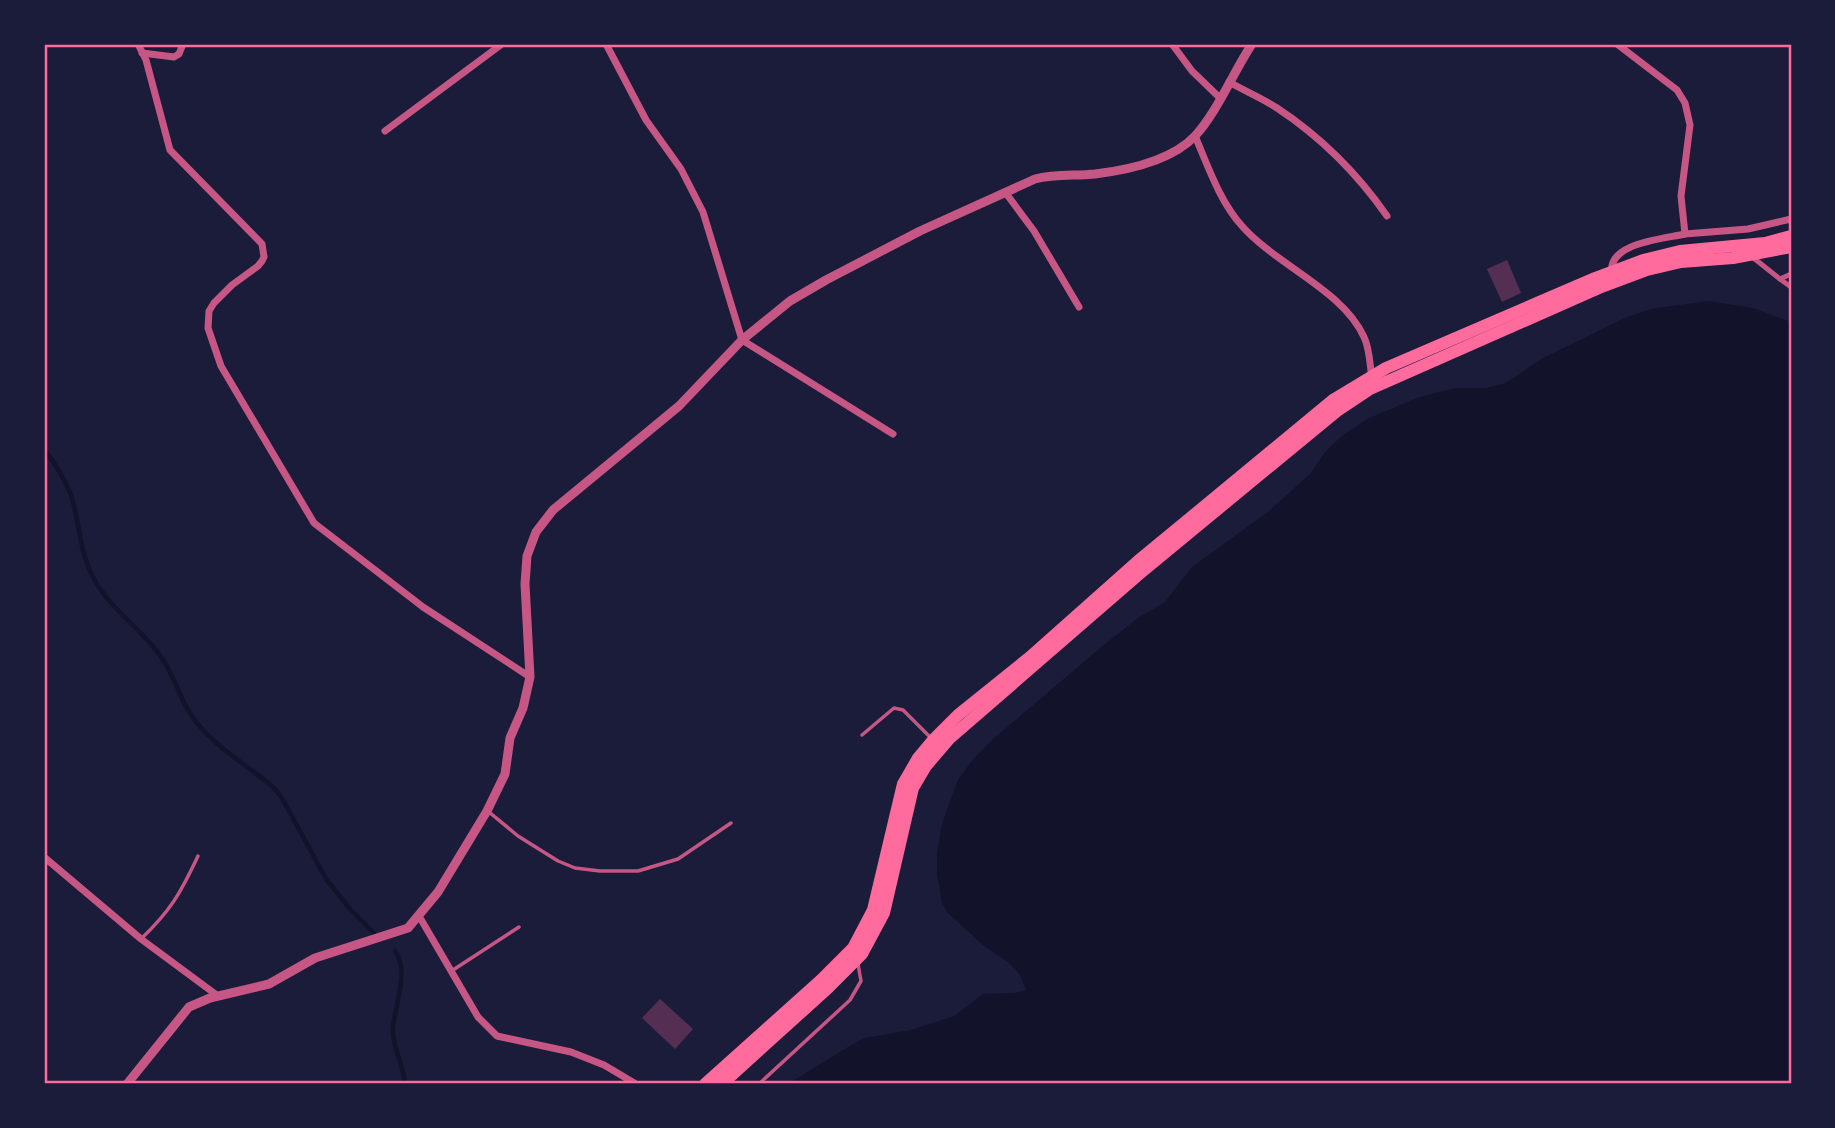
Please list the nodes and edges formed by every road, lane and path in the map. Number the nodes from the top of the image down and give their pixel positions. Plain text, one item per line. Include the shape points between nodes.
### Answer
1 (138, 44) edge
2 (183, 44) edge
3 (502, 44) edge
4 (606, 44) edge
5 (1172, 44) edge
6 (1252, 44) edge
7 (1616, 44) edge
8 (142, 53) junction
9 (1229, 82) junction
10 (1220, 98) junction
11 (385, 131) dead end
12 (1195, 136) junction
13 (1005, 192) junction
14 (1387, 216) dead end
15 (1791, 219) edge
16 (1685, 234) junction
17 (1791, 236) edge
18 (1791, 247) edge
19 (1750, 256) junction
20 (1791, 274) edge
21 (1613, 277) junction
22 (1780, 279) junction
23 (1791, 287) edge
24 (1079, 307) dead end
25 (743, 340) junction
26 (1373, 381) junction
27 (893, 434) dead end
28 (530, 677) junction
29 (862, 735) dead end
30 (933, 740) junction
31 (487, 810) junction
32 (731, 823) dead end
33 (198, 856) dead end
34 (44, 857) edge
35 (419, 916) junction
36 (519, 927) dead end
37 (141, 939) junction
38 (858, 960) junction
39 (451, 971) junction
40 (218, 996) junction
41 (127, 1084) edge
42 (636, 1084) edge
43 (705, 1084) edge
44 (722, 1084) edge
45 (759, 1084) edge

1 - 8 street
2 - 8 street via 174,57
3 - 11 street
4 - 25 street via 703,212
5 - 10 street
6 - 9 street
7 - 16 street via 1677,90 1685,103 1690,125 1681,196
8 - 28 street via 170,150 263,250 258,267 214,303 208,328 222,366 314,523 423,607
9 - 10 street
9 - 14 street via 1276,107 1320,140 1353,172
10 - 12 street
12 - 13 street via 1160,158 1136,166 1094,174 1048,175
12 - 26 street via 1240,225 1330,295 1349,317 1364,338
13 - 24 street
13 - 25 street via 804,292
15 - 16 street via 1748,229
16 - 21 street via 1622,250 1612,259
17 - 21 main road via 1680,251 1643,260
18 - 19 main road
19 - 21 main road via 1681,262
19 - 22 street
20 - 22 street
21 - 26 main road
22 - 23 street
25 - 27 street
25 - 28 street via 679,406 541,524 530,547 525,575
26 - 30 main road via 1327,405 1138,561
26 - 38 main road via 1144,570 941,748 913,788 884,913
28 - 31 street via 510,738 505,774
29 - 30 lane via 889,711 900,709
30 - 43 main road via 903,784 873,910 853,948
31 - 32 lane via 558,861 600,871 638,871 678,859
31 - 35 street
33 - 37 lane via 175,902
34 - 37 street
35 - 39 street
35 - 40 street via 408,928 316,958 269,984
36 - 39 lane
37 - 40 street
38 - 44 main road
38 - 45 lane via 861,981 849,1000
39 - 42 street via 478,1017 497,1036 571,1052
40 - 41 street via 199,1001 184,1012

